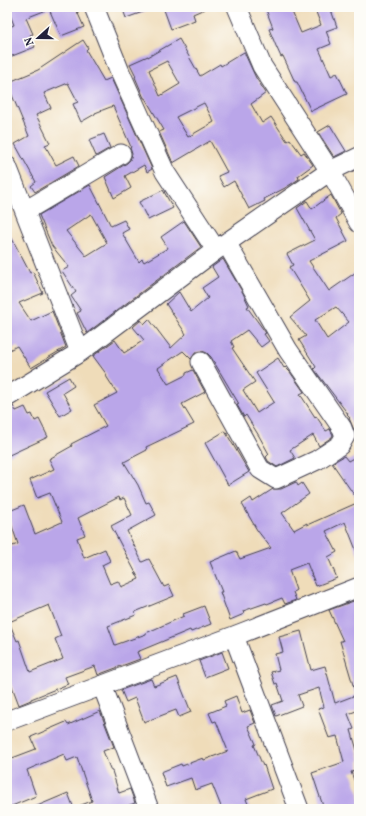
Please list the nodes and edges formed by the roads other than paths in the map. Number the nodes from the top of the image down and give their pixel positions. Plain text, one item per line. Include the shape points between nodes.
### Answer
1 (94, 7) edge
2 (237, 7) edge
3 (121, 154) dead end
4 (359, 157) edge
5 (7, 166) edge
6 (330, 172) junction
7 (25, 211) junction
8 (359, 223) edge
9 (222, 247) junction
10 (80, 352) junction
11 (201, 362) dead end
12 (7, 397) edge
13 (359, 587) edge
14 (234, 636) junction
15 (102, 685) junction
16 (7, 721) edge
17 (149, 809) edge
18 (299, 809) edge

1 - 9 street via 120,72 166,172
2 - 6 street via 262,66
3 - 7 street
4 - 6 street
5 - 7 street
6 - 8 street
6 - 9 street
7 - 10 street
9 - 10 street
9 - 11 street via 345,436 340,445 317,460 276,479 260,469
10 - 12 street
13 - 14 street
14 - 15 street
14 - 18 street
15 - 16 street
15 - 17 street

